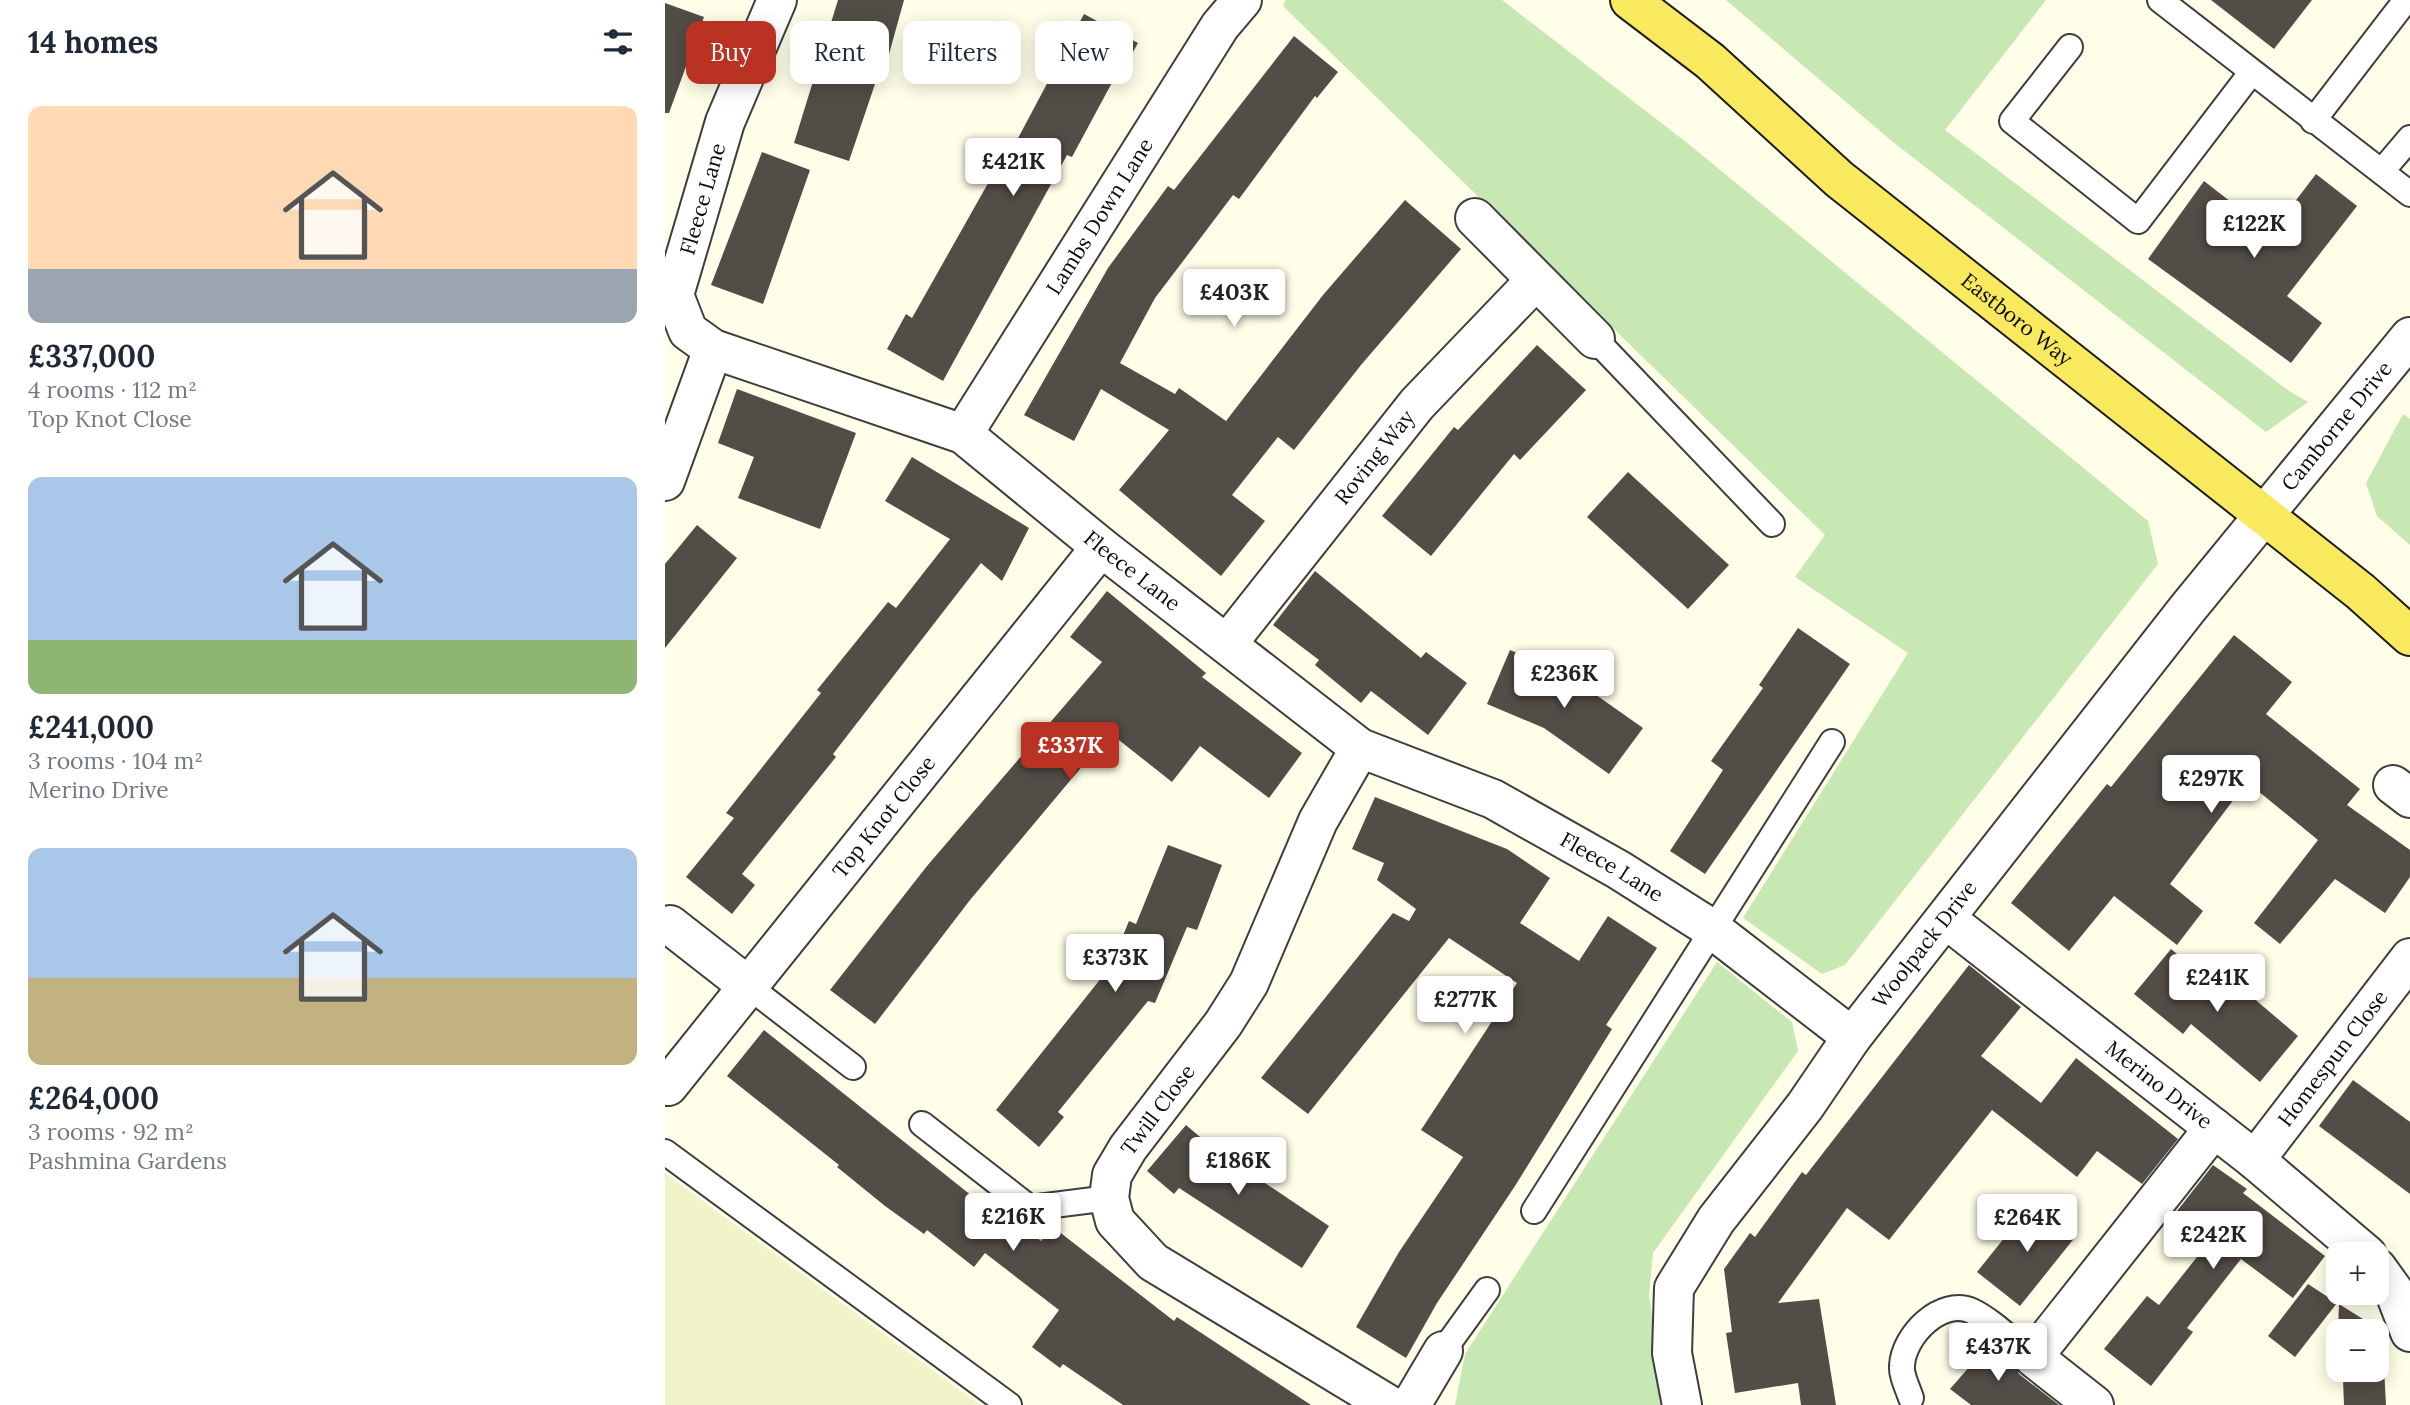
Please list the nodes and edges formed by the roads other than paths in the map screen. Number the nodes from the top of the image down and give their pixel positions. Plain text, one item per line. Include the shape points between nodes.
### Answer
1 (777, 0) edge
2 (1242, 0) edge
3 (1630, 0) edge
4 (2160, 0) edge
5 (2406, 0) edge
6 (2070, 47) dead end
7 (2251, 73) junction
8 (2313, 121) junction
9 (2410, 138) edge
10 (2382, 171) junction
11 (2410, 194) edge
12 (1475, 218) dead end
13 (1535, 281) junction
14 (2410, 337) edge
15 (1595, 338) joint
16 (713, 349) junction
17 (963, 434) junction
18 (665, 481) edge
19 (2263, 517) junction
20 (1772, 524) dead end
21 (1101, 547) junction
22 (2410, 635) edge
23 (1227, 644) junction
24 (1832, 742) dead end
25 (1360, 748) junction
26 (1946, 919) junction
27 (668, 923) edge
28 (1712, 929) junction
29 (2410, 958) edge
30 (748, 986) junction
31 (1852, 1037) junction
32 (853, 1067) dead end
33 (668, 1086) dead end
34 (922, 1124) dead end
35 (2214, 1128) junction
36 (665, 1152) edge
37 (2255, 1160) junction
38 (1109, 1198) junction
39 (1534, 1211) dead end
40 (2352, 1242) edge
41 (2389, 1285) edge
42 (1487, 1290) dead end
43 (2410, 1332) edge
44 (1443, 1351) joint
45 (2032, 1357) junction
46 (1911, 1398) dead end
47 (1009, 1405) edge
48 (1389, 1405) edge
49 (1411, 1405) edge
50 (1682, 1405) edge
51 (2094, 1405) edge

1 - 16 street, Fleece Lane via 725,121 674,295 688,331
2 - 17 street, Lambs Down Lane via 1220,26
3 - 19 main road, Eastboro Way via 1710,61 1839,179
4 - 7 lane
5 - 8 lane
6 - 7 lane via 2012,121 2138,221
7 - 8 lane
8 - 10 lane
9 - 10 lane
10 - 11 lane
12 - 13 street
13 - 15 street
13 - 23 street, Roving Way via 1417,404
14 - 19 street, Camborne Drive
15 - 20 lane
16 - 17 street, Fleece Lane
16 - 18 street
17 - 21 street, Fleece Lane
19 - 22 main road, Eastboro Way
19 - 26 street, Woolpack Drive
21 - 23 street, Fleece Lane
21 - 30 street, Top Knot Close
23 - 25 street, Fleece Lane
24 - 28 lane
25 - 28 street, Fleece Lane via 1493,799
25 - 38 street, Twill Close via 1318,821 1249,983 1128,1148 1112,1175
26 - 31 street, Woolpack Drive
26 - 35 street, Merino Drive
27 - 30 street
28 - 31 street, Fleece Lane
28 - 39 lane
29 - 37 street, Homespun Close
30 - 32 lane
30 - 33 street, Top Knot Close
31 - 50 street, Woolpack Drive via 1716,1220 1674,1288 1672,1353
34 - 38 lane via 1030,1208
35 - 37 street, Merino Drive
35 - 45 street
36 - 47 lane
37 - 40 street, Merino Drive
38 - 48 street via 1115,1221 1153,1262
41 - 43 street
42 - 44 lane
44 - 49 street
45 - 46 lane via 1972,1311 1948,1307 1930,1317 1910,1342 1902,1367
45 - 51 street

